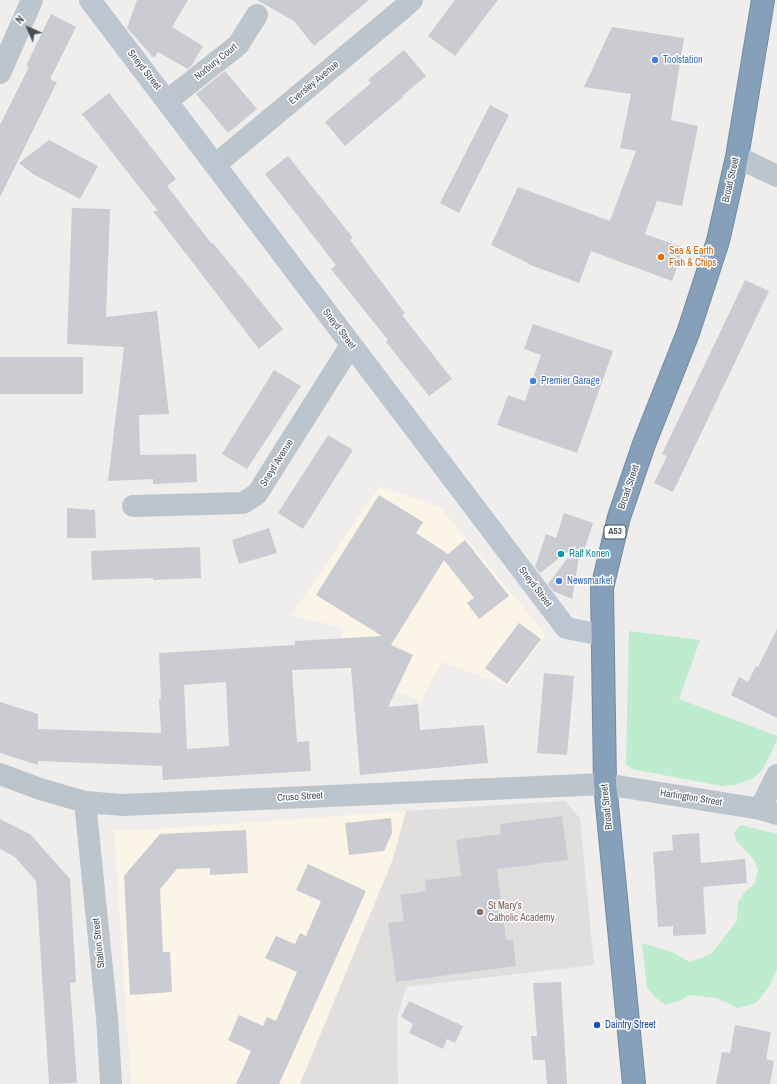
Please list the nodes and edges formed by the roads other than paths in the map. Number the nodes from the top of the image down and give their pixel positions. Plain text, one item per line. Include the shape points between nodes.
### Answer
1 (32, 0) edge
2 (90, 0) edge
3 (412, 0) edge
4 (763, 0) edge
5 (257, 15) dead end
6 (0, 73) edge
7 (167, 101) junction
8 (737, 157) junction
9 (215, 165) junction
10 (777, 176) edge
11 (351, 345) junction
12 (133, 506) dead end
13 (602, 635) junction
14 (0, 774) edge
15 (777, 775) edge
16 (605, 784) junction
17 (85, 802) junction
18 (769, 812) edge
19 (111, 1084) edge
20 (634, 1084) edge

1 - 6 street
2 - 7 street, Sneyd Street
3 - 9 street, Eversley Avenue
4 - 8 highway, Broad Street / A53
5 - 7 street, Norbury Court via 238,45
7 - 9 street, Sneyd Street
8 - 10 street
8 - 13 highway, Broad Street / A53 via 718,241 688,332 644,444 619,517 602,588
9 - 11 street, Sneyd Street
11 - 12 street, Sneyd Avenue via 257,494 243,503
11 - 13 street, Sneyd Street via 566,628
13 - 16 highway, Broad Street / A53
14 - 17 street, Cruso Street
15 - 18 street
16 - 17 street, Cruso Street via 123,805
16 - 18 street, Hartington Street
16 - 20 highway, Broad Street / A53
17 - 19 street, Station Street via 107,1018

